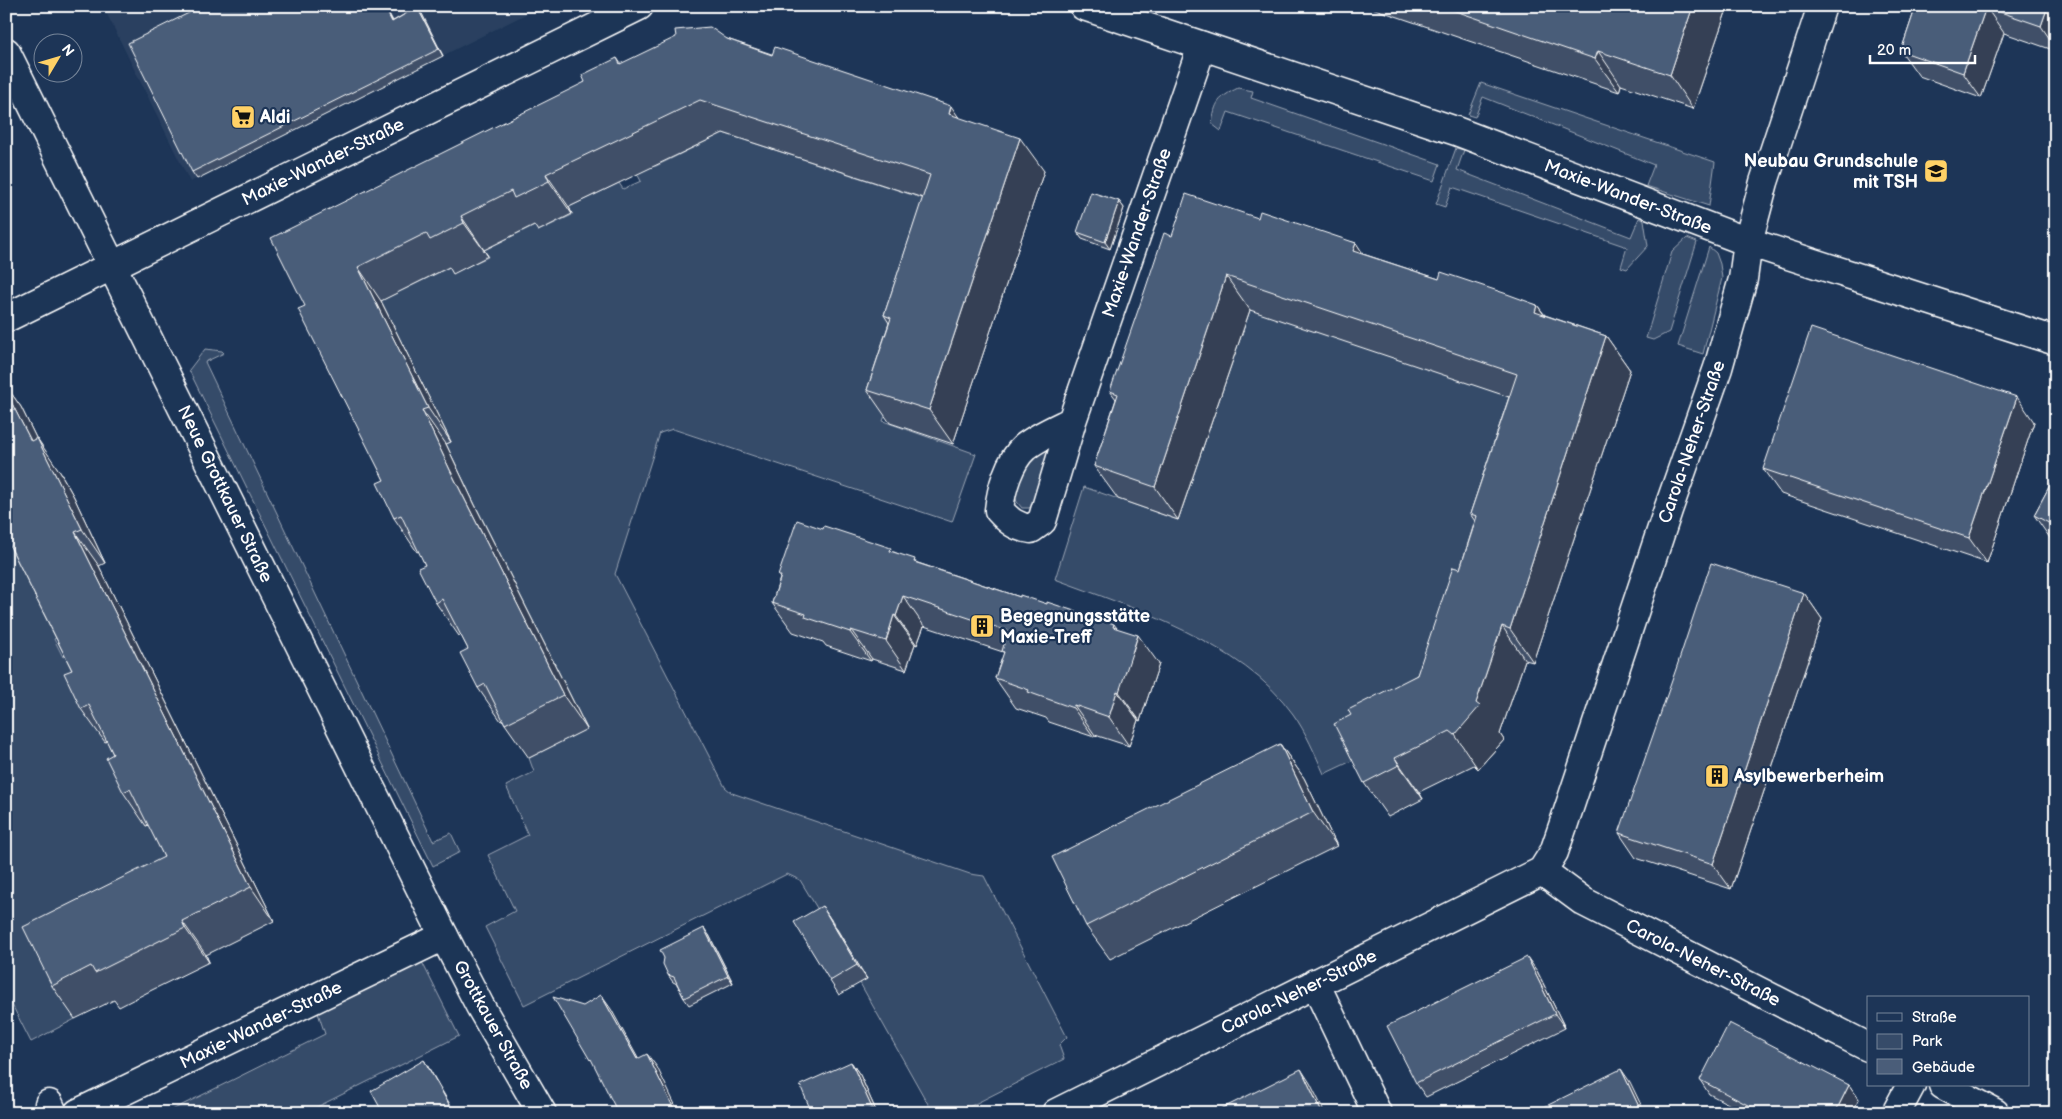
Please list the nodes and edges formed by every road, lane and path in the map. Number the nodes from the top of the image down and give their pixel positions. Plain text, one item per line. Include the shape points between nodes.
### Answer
1 (639, 6) edge
2 (1084, 6) edge
3 (1822, 6) edge
4 (1202, 46) junction
5 (6, 52) edge
6 (1748, 242) junction
7 (112, 266) junction
8 (6, 318) edge
9 (2056, 341) edge
10 (1072, 421) dead end
11 (1542, 871) junction
12 (444, 936) junction
13 (1315, 983) junction
14 (1867, 1046) edge
15 (1910, 1086) edge
16 (1945, 1086) edge
17 (78, 1113) edge
18 (542, 1113) edge
19 (1056, 1113) edge
20 (1377, 1113) edge
21 (1896, 1113) edge
22 (1995, 1113) edge

1 - 7 street, Maxie-Wander-Straße
2 - 4 street, Maxie-Wander-Straße
3 - 6 street, Carola-Neher-Straße via 1764,182
4 - 6 street, Maxie-Wander-Straße via 1456,131
4 - 10 street, Maxie-Wander-Straße
5 - 7 street, Neue Grottkauer Straße
6 - 9 street, Maxie-Wander-Straße
6 - 11 street, Carola-Neher-Straße via 1743,279 1718,368 1554,852
7 - 8 street, Maxie-Wander-Straße
7 - 12 street, Neue Grottkauer Straße
11 - 13 street, Carola-Neher-Straße
11 - 14 street, Carola-Neher-Straße via 1584,902
12 - 17 street, Maxie-Wander-Straße
12 - 18 street, Grottkauer Straße
13 - 19 street, Carola-Neher-Straße
13 - 20 street
15 - 21 street
16 - 22 street

